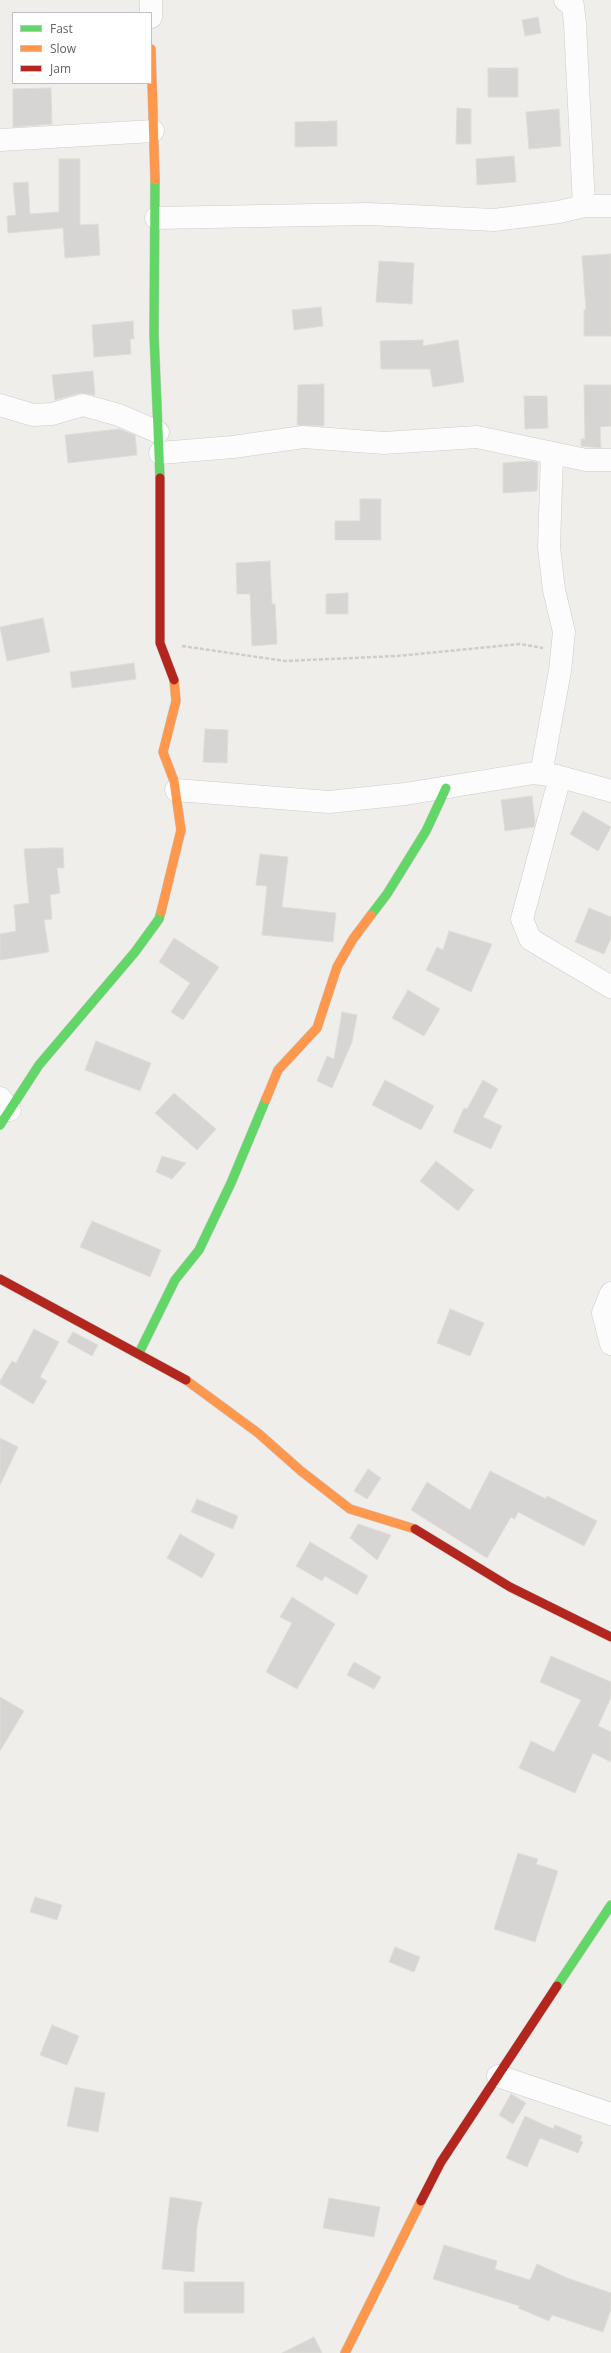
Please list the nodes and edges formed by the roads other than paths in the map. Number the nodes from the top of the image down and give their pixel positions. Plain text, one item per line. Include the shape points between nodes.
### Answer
1 (151, 0) edge
2 (565, 0) edge
3 (151, 12) edge
4 (152, 84) edge
5 (153, 131) junction
6 (0, 140) edge
7 (584, 206) junction
8 (611, 206) edge
9 (156, 218) junction
10 (0, 405) edge
11 (159, 442) junction
12 (552, 453) junction
13 (611, 460) edge
14 (551, 775) junction
15 (446, 788) junction
16 (176, 790) junction
17 (611, 791) edge
18 (611, 987) edge
19 (3, 1111) edge
20 (0, 1279) edge
21 (611, 1293) edge
22 (611, 1344) edge
23 (139, 1353) junction
24 (611, 1637) edge
25 (611, 1905) edge
26 (498, 2076) junction
27 (611, 2114) edge
28 (345, 2353) edge

1 - 3 street
2 - 7 street via 573,6 575,24
4 - 5 street
5 - 6 street
5 - 9 street
7 - 8 street
7 - 9 street via 559,212 494,220 369,214
9 - 11 street via 154,335
10 - 11 street via 33,415 52,414 83,405 119,415
11 - 12 street via 233,447 303,437 384,443 477,437
11 - 16 street via 160,642 176,687 176,701 163,752
12 - 13 street via 586,460
12 - 14 street via 549,547 554,590 564,632
14 - 15 street via 534,773
14 - 17 street
14 - 18 street via 522,919 530,939
15 - 16 street via 329,802
15 - 23 street via 426,831 387,894 353,939 337,968 318,1028 278,1070 231,1183 199,1250 175,1280
16 - 19 street via 181,830 159,919 135,952
20 - 23 street
21 - 22 street via 603,1313
23 - 24 street via 180,1375 258,1433 350,1509 415,1529 510,1587
25 - 26 street
26 - 27 street
26 - 28 street via 441,2162

